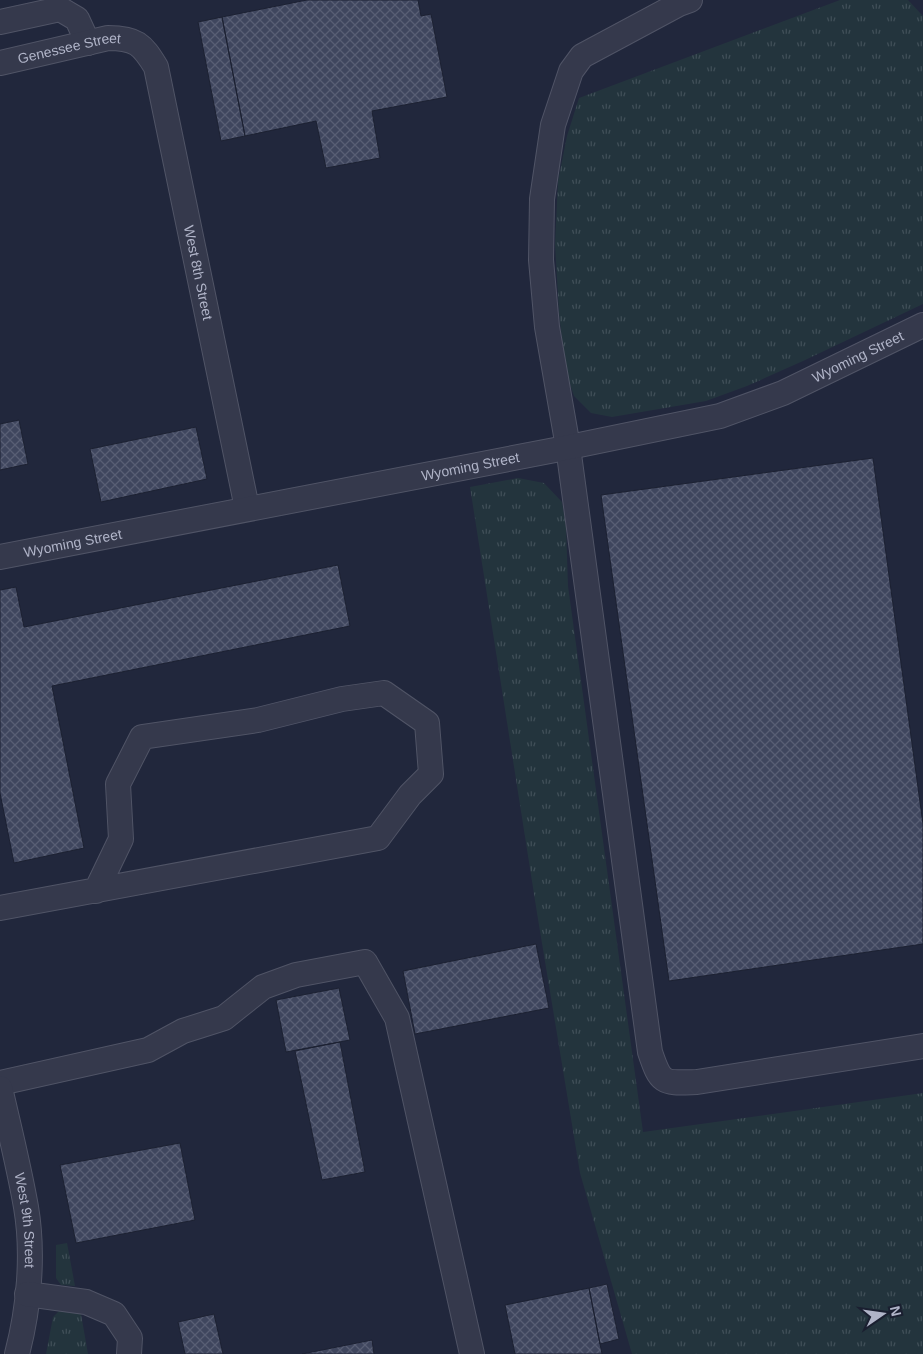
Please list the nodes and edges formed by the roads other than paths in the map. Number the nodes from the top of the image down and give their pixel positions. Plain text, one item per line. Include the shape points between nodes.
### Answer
1 (683, 1) edge
2 (0, 22) edge
3 (88, 43) junction
4 (137, 45) joint
5 (0, 63) edge
6 (923, 325) edge
7 (568, 447) junction
8 (247, 508) junction
9 (0, 557) edge
10 (96, 891) junction
11 (0, 908) edge
12 (923, 1046) edge
13 (0, 1083) edge
14 (0, 1088) edge
15 (27, 1294) junction
16 (17, 1354) edge
17 (129, 1354) edge
18 (472, 1354) edge

1 - 7 street via 582,56 571,71 553,126 542,199 542,260 547,327
2 - 3 street via 60,9 77,19
3 - 4 street, Genessee Street via 124,38
3 - 5 street, Genessee Street
4 - 8 street, West 8th Street via 145,48 156,67
6 - 7 street, Wyoming Street via 783,393 720,416
7 - 8 street, Wyoming Street
7 - 12 street via 650,1052 658,1074 670,1083 697,1082
8 - 9 street, Wyoming Street
10 - 10 street via 378,838 410,795 431,774 427,723 384,693 342,699 258,720 142,737 118,784 121,839
10 - 11 street
13 - 18 street via 148,1050 183,1031 224,1018 263,988 296,975 364,962 397,1018
14 - 15 street, West 9th Street via 26,1208 30,1256
15 - 16 street, West 9th Street
15 - 17 street via 86,1302 114,1314 130,1338

